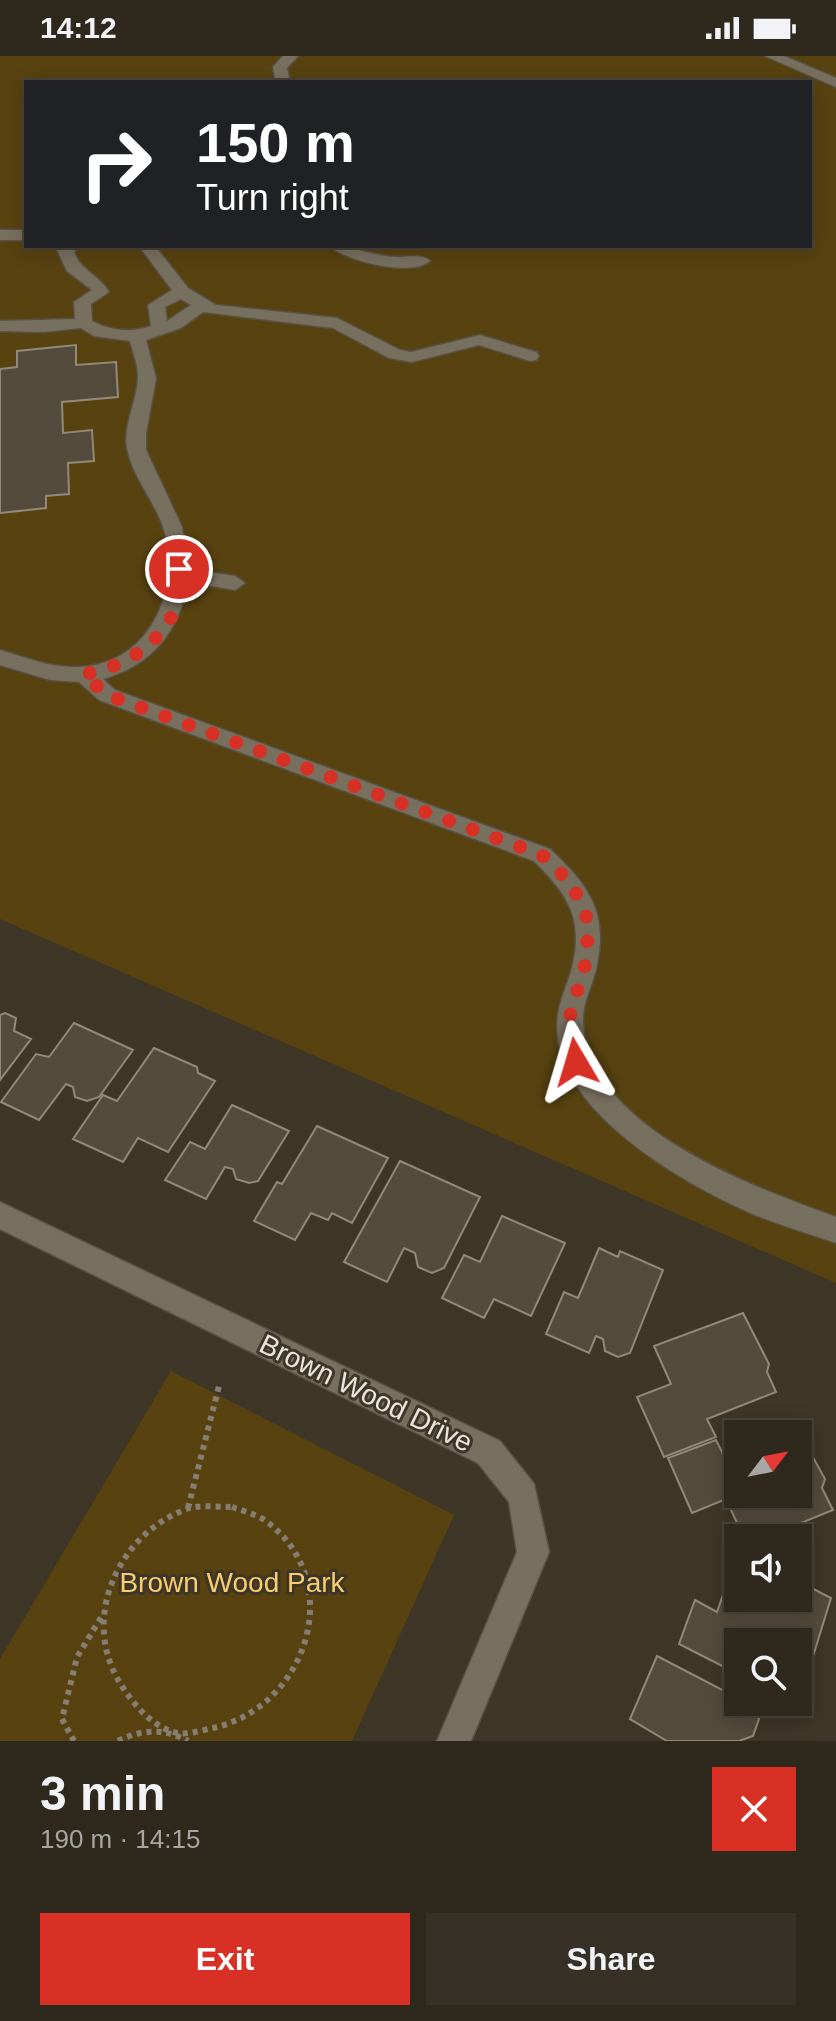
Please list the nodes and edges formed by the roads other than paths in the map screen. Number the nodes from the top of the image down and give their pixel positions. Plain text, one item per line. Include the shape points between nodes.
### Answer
1 (291, 56) edge
2 (772, 56) edge
3 (283, 80) edge
4 (836, 83) edge
5 (0, 235) edge
6 (24, 235) edge
7 (70, 248) edge
8 (149, 248) edge
9 (342, 248) edge
10 (422, 261) dead end
11 (182, 292) junction
12 (203, 304) junction
13 (84, 323) junction
14 (0, 326) edge
15 (160, 329) junction
16 (137, 337) junction
17 (530, 356) dead end
18 (179, 574) junction
19 (235, 583) dead end
20 (0, 657) edge
21 (83, 674) junction
22 (0, 1215) edge
23 (836, 1230) edge
24 (454, 1741) edge

1 - 3 street via 280,67
2 - 4 street
5 - 6 street
7 - 13 street via 65,250 74,270 98,284 101,292 82,302
8 - 11 street
9 - 10 street via 369,260
11 - 12 street
11 - 15 street via 156,305
12 - 15 street
12 - 17 street via 212,310 337,323 395,354 412,357 480,340
13 - 14 street
13 - 16 street via 100,332
15 - 16 street
16 - 18 street via 148,375 136,448 175,536
18 - 19 street
18 - 21 street via 179,595 153,640 133,657 102,672
20 - 21 street via 55,673
21 - 23 street via 107,695 542,855 572,884 589,923 585,965 570,1016 576,1062 606,1105 664,1153 744,1197
22 - 24 street, Brown Wood Drive via 489,1452 523,1495 533,1552

